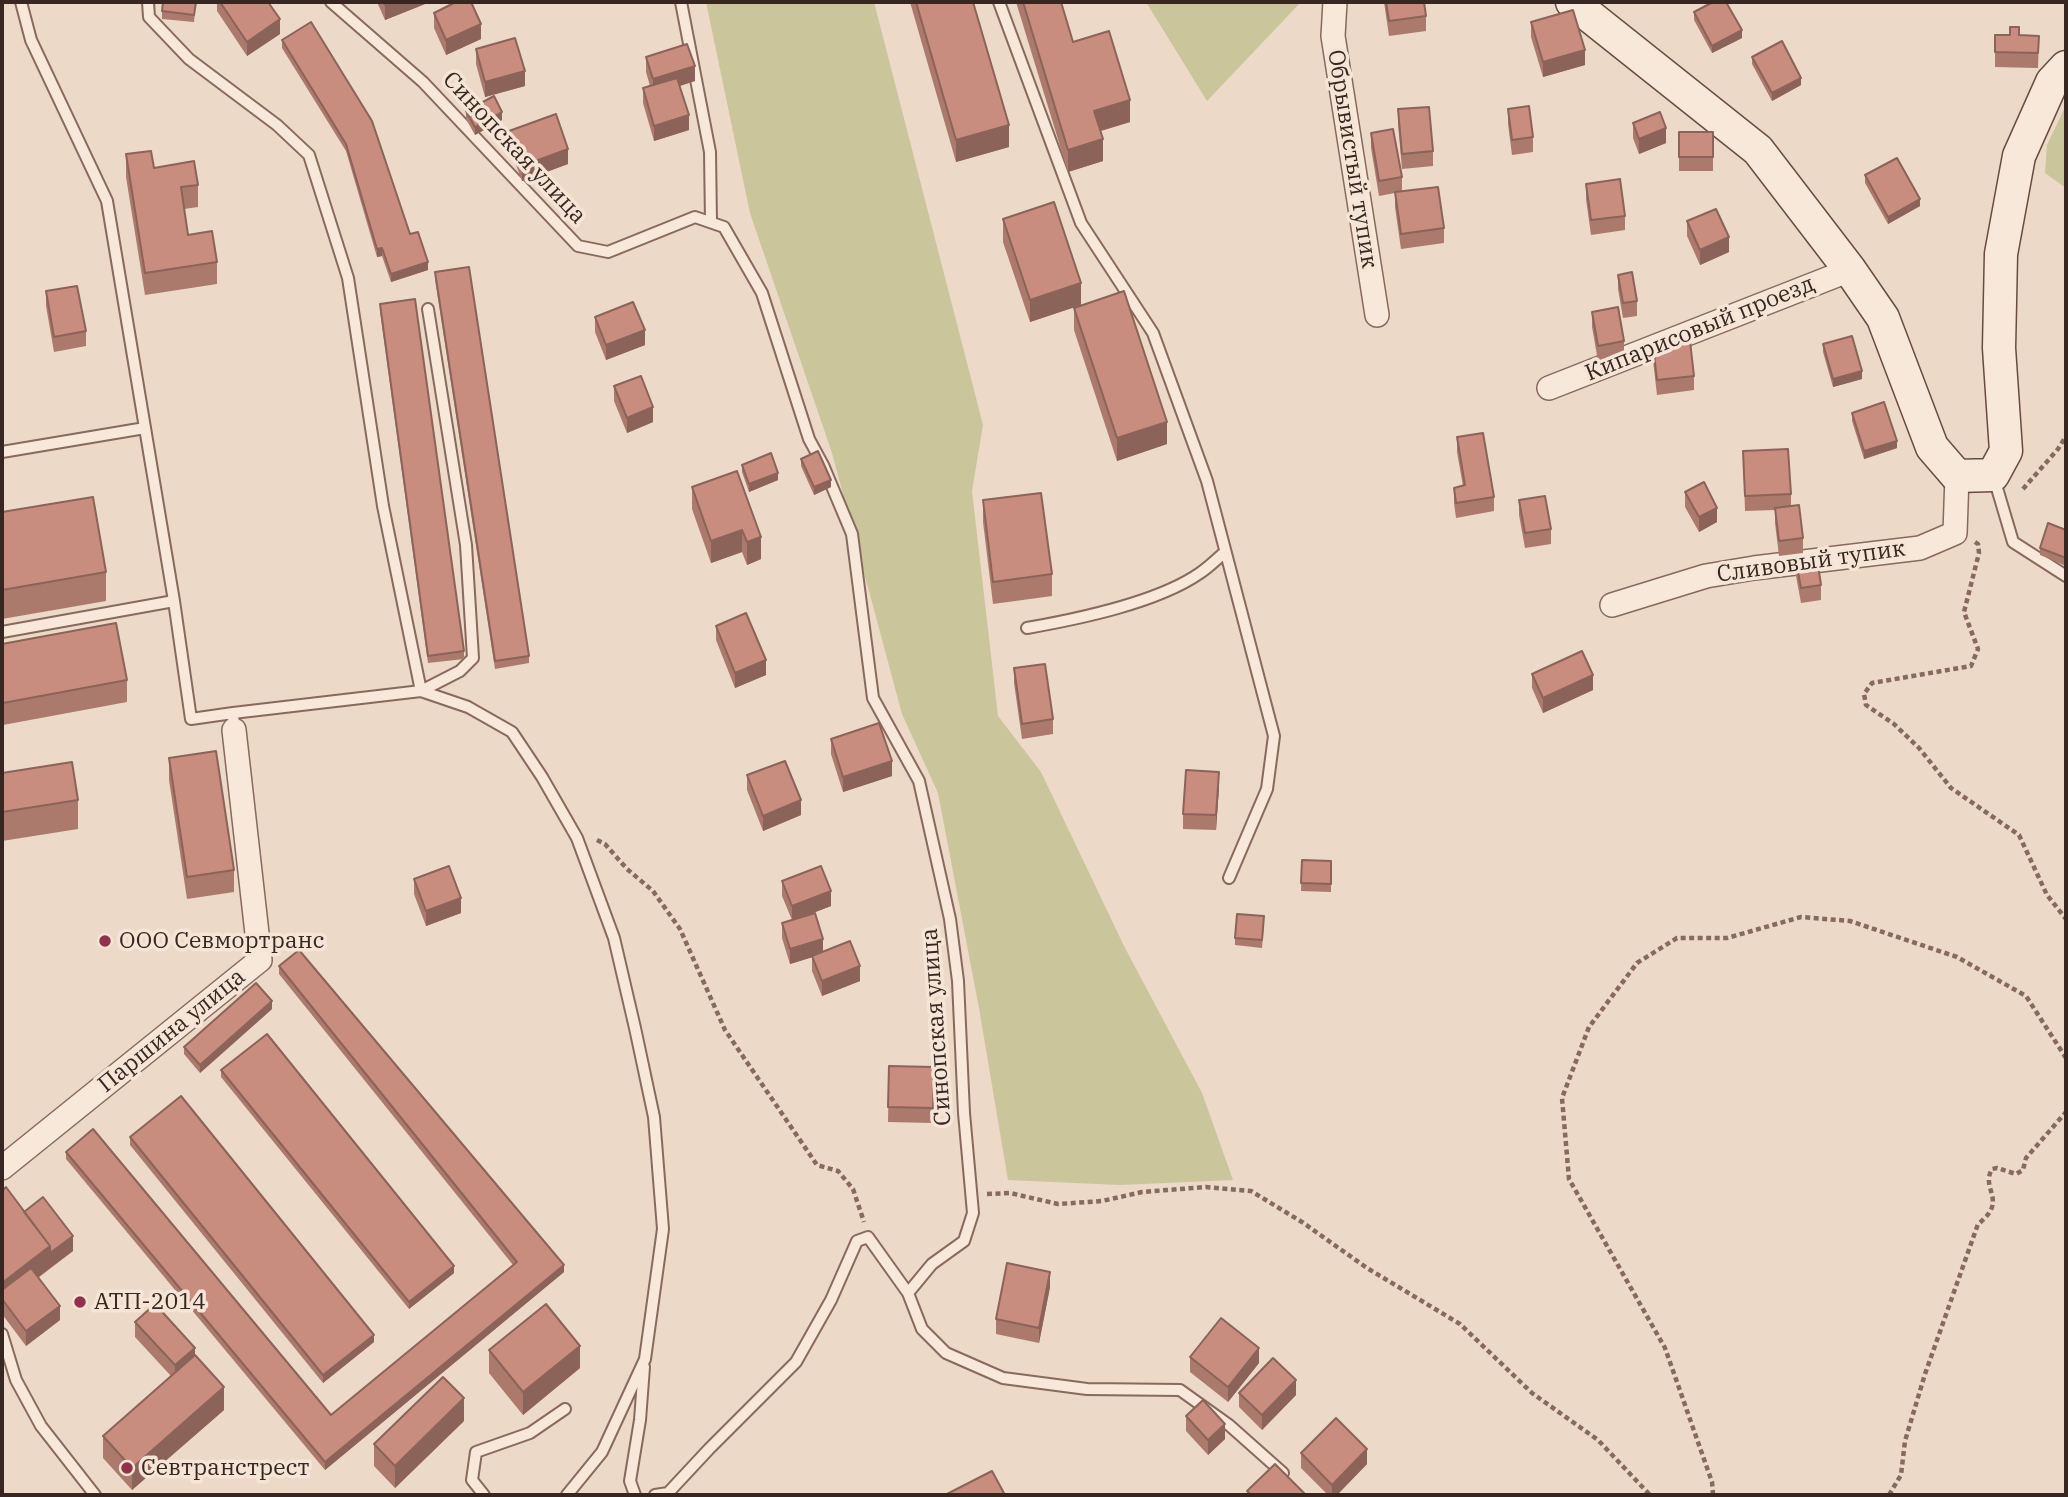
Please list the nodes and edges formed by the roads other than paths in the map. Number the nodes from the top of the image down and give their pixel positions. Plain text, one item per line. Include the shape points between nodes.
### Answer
1 (21, 2) edge
2 (148, 2) edge
3 (331, 2) edge
4 (681, 2) edge
5 (999, 2) edge
6 (1335, 2) edge
7 (1572, 2) edge
8 (2066, 67) edge
9 (711, 222) junction
10 (1850, 270) junction
11 (428, 309) dead end
12 (1377, 315) dead end
13 (1549, 388) dead end
14 (145, 428) junction
15 (2, 452) edge
16 (1993, 475) junction
17 (1957, 476) junction
18 (1225, 552) junction
19 (2066, 576) edge
20 (174, 601) junction
21 (1612, 605) dead end
22 (1027, 628) dead end
23 (2, 632) edge
24 (421, 691) junction
25 (234, 721) junction
26 (1229, 878) dead end
27 (2, 1167) edge
28 (908, 1293) junction
29 (2, 1334) edge
30 (645, 1359) junction
31 (565, 1409) dead end
32 (1289, 1479) edge
33 (95, 1495) edge
34 (484, 1495) edge
35 (567, 1495) edge
36 (635, 1495) edge
37 (656, 1495) edge

1 - 14 lane via 31,40 107,201
2 - 24 lane via 149,17 189,59 309,155 348,278 383,506
3 - 9 lane, Синопская улица via 423,82 578,246 608,252 695,217
4 - 9 lane via 710,152
5 - 18 lane via 1081,223 1153,333 1207,481
6 - 12 street, Обрывистый тупик via 1333,36
7 - 10 main road via 1758,150
8 - 16 main road via 2052,82 2019,156 2001,254 1999,348 2006,451
9 - 28 lane, Синопская улица via 724,227 762,293 809,439 852,534 873,698 919,780 950,919 973,1213 964,1241 932,1264
10 - 13 street, Кипарисовый проезд
10 - 17 main road via 1883,318 1932,447
11 - 24 lane via 466,545 473,658 460,671
14 - 15 lane
14 - 20 lane
16 - 17 main road
16 - 19 lane via 2013,542
17 - 21 street, Сливовый тупик via 1955,533 1920,548 1706,576
18 - 22 lane via 1198,574 1151,597
18 - 26 lane via 1274,736 1268,789
20 - 23 lane
20 - 25 lane via 191,719
24 - 25 lane
24 - 30 lane via 468,707 512,732 580,845 614,938 654,1117 663,1229
25 - 27 street, Паршина улица via 260,960
28 - 32 lane via 922,1329 946,1353 1003,1378 1087,1389 1181,1390 1229,1425
28 - 37 lane via 868,1237 857,1241 796,1363 668,1493
29 - 33 lane via 16,1380 41,1426
30 - 35 lane via 602,1452
30 - 36 lane via 630,1481
31 - 34 lane via 530,1433 476,1452 472,1480

